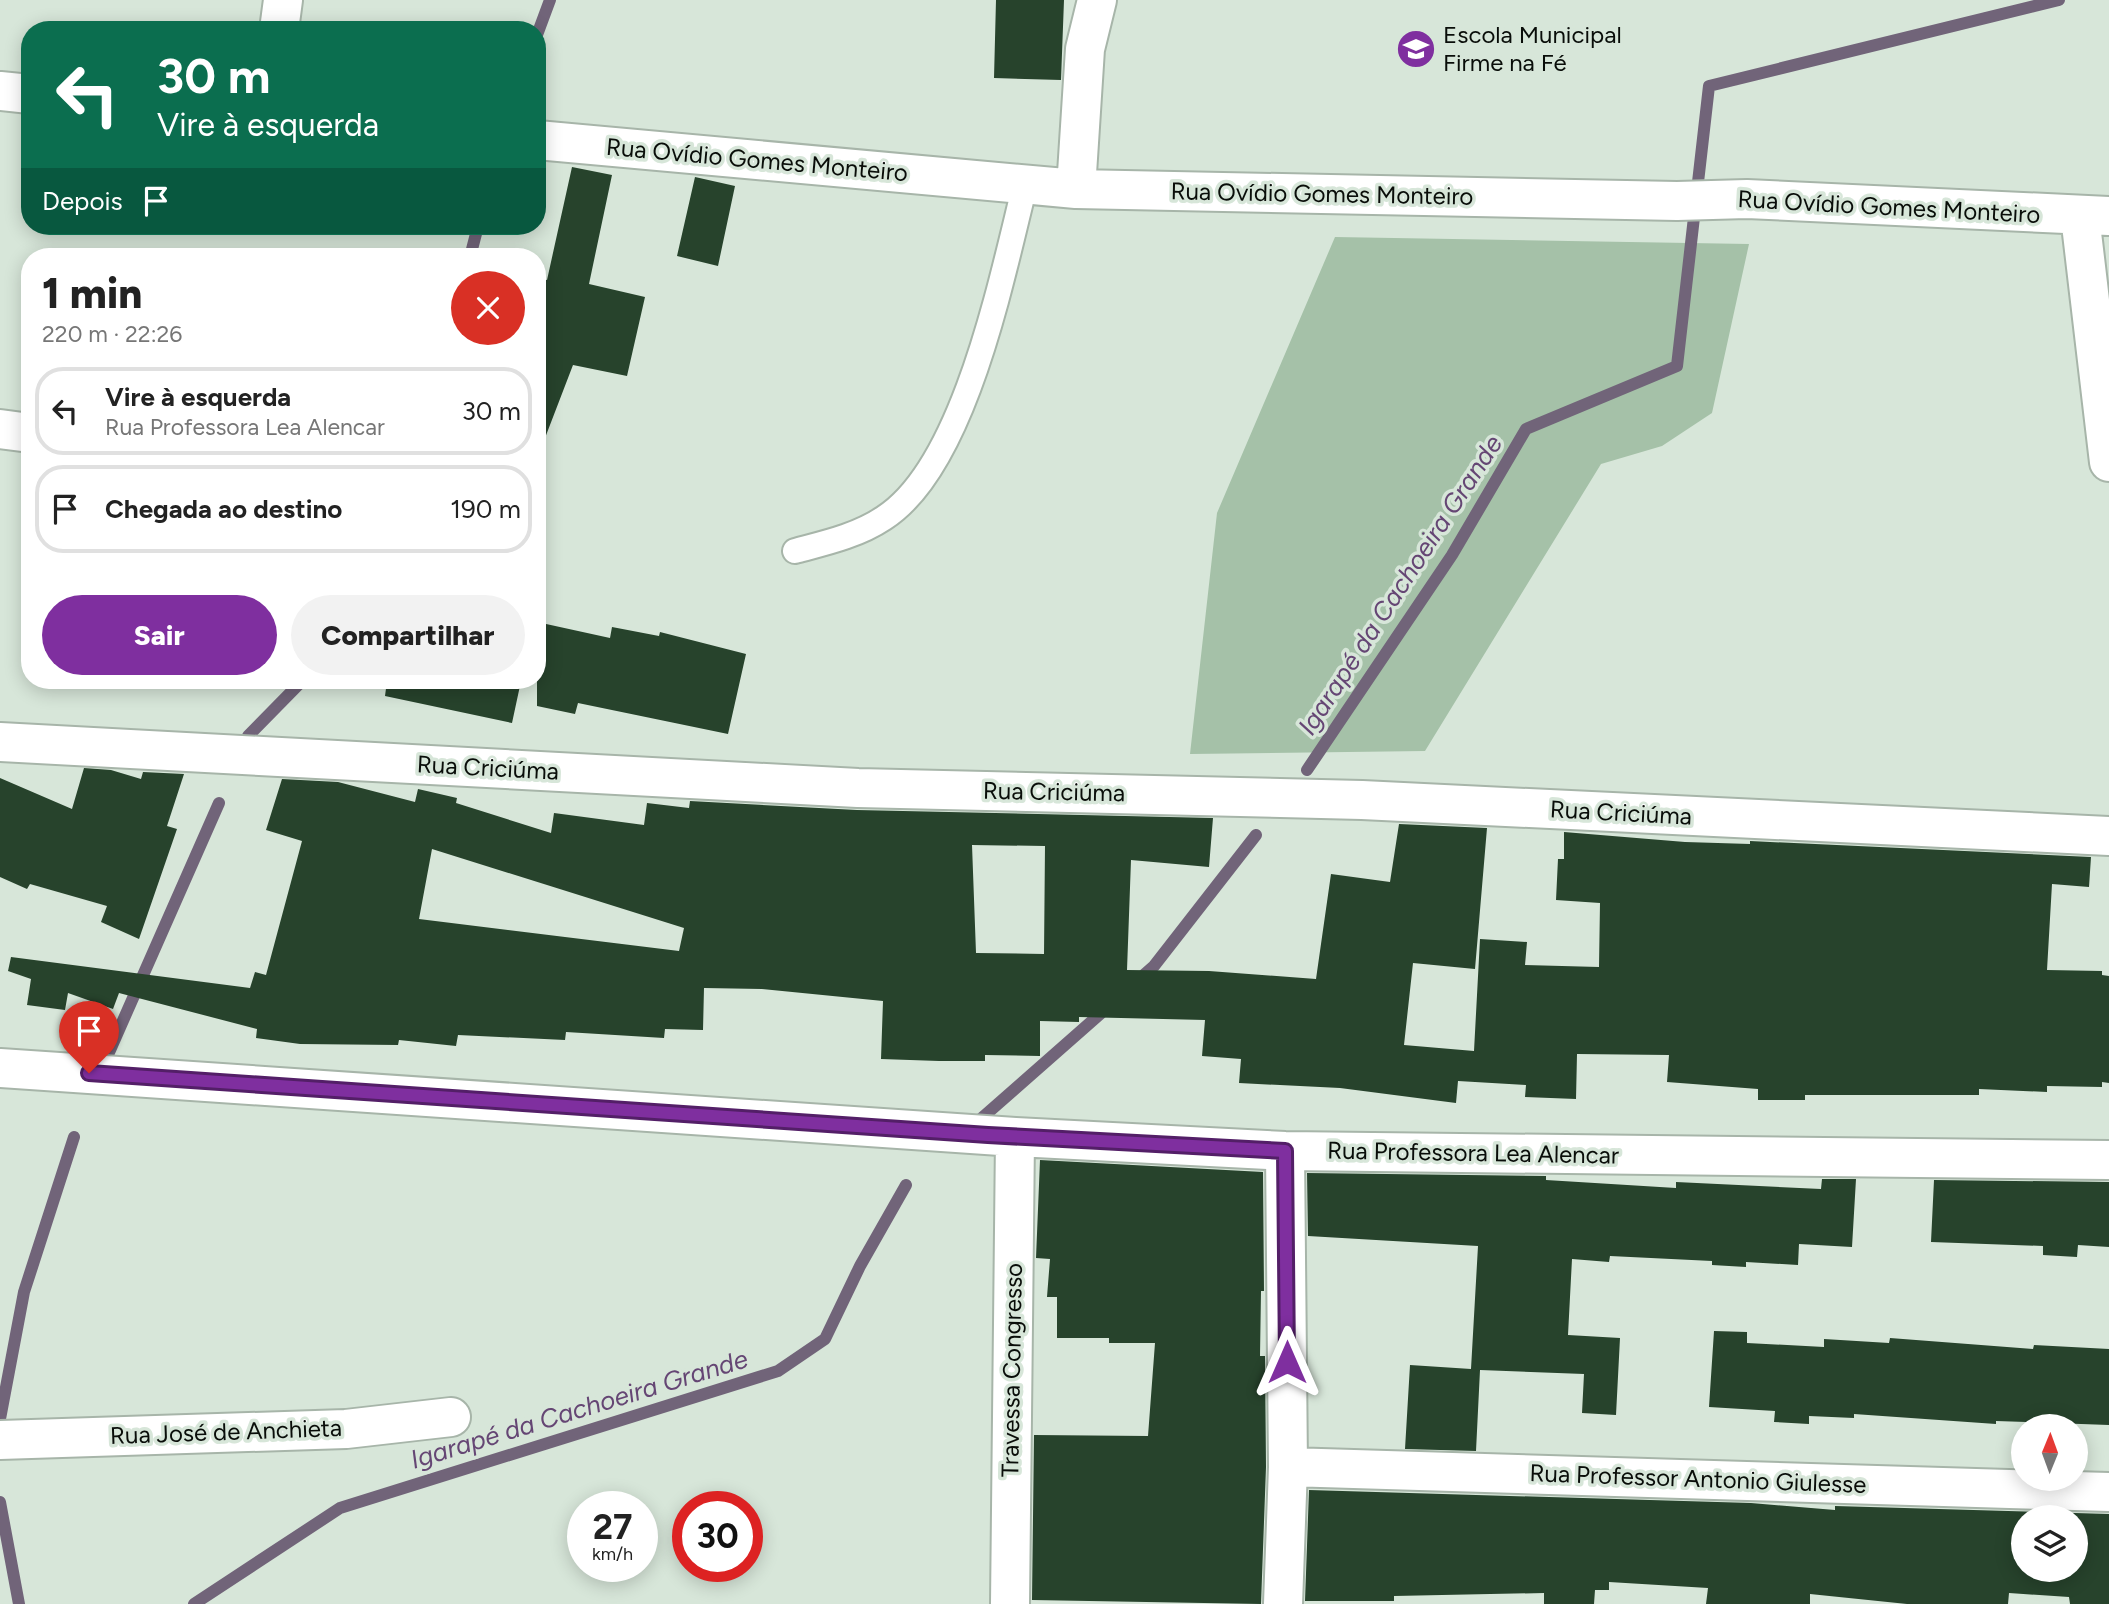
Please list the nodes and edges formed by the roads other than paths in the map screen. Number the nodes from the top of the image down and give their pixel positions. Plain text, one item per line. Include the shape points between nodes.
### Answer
1 (283, 0) edge
2 (1097, 0) edge
3 (280, 21) edge
4 (0, 91) edge
5 (21, 93) edge
6 (546, 141) edge
7 (1025, 185) junction
8 (1076, 190) junction
9 (2095, 216) edge
10 (0, 429) edge
11 (21, 431) edge
12 (2109, 462) edge
13 (794, 551) dead end
14 (0, 742) edge
15 (2109, 836) edge
16 (0, 1068) edge
17 (1015, 1136) junction
18 (1285, 1151) junction
19 (2109, 1160) edge
20 (451, 1417) dead end
21 (0, 1440) edge
22 (1288, 1467) junction
23 (2109, 1492) edge
24 (1010, 1604) edge
25 (1283, 1604) edge

1 - 3 street
2 - 8 street via 1086,49
4 - 5 street
6 - 7 street, Rua Ovídio Gomes Monteiro
7 - 8 street, Rua Ovídio Gomes Monteiro
7 - 13 lane via 976,364 941,451 916,490 885,518 841,539
8 - 9 street, Rua Ovídio Gomes Monteiro via 1748,199
9 - 12 street
10 - 11 street
14 - 15 street, Rua Criciúma via 858,788 1348,800
16 - 17 street, Rua Professora Lea Alencar
17 - 18 street, Rua Professora Lea Alencar
17 - 24 street, Travessa Congresso
18 - 19 street, Rua Professora Lea Alencar
18 - 22 street
20 - 21 street, Rua José de Anchieta via 346,1429
22 - 23 street, Rua Professor Antonio Giulesse
22 - 25 street

